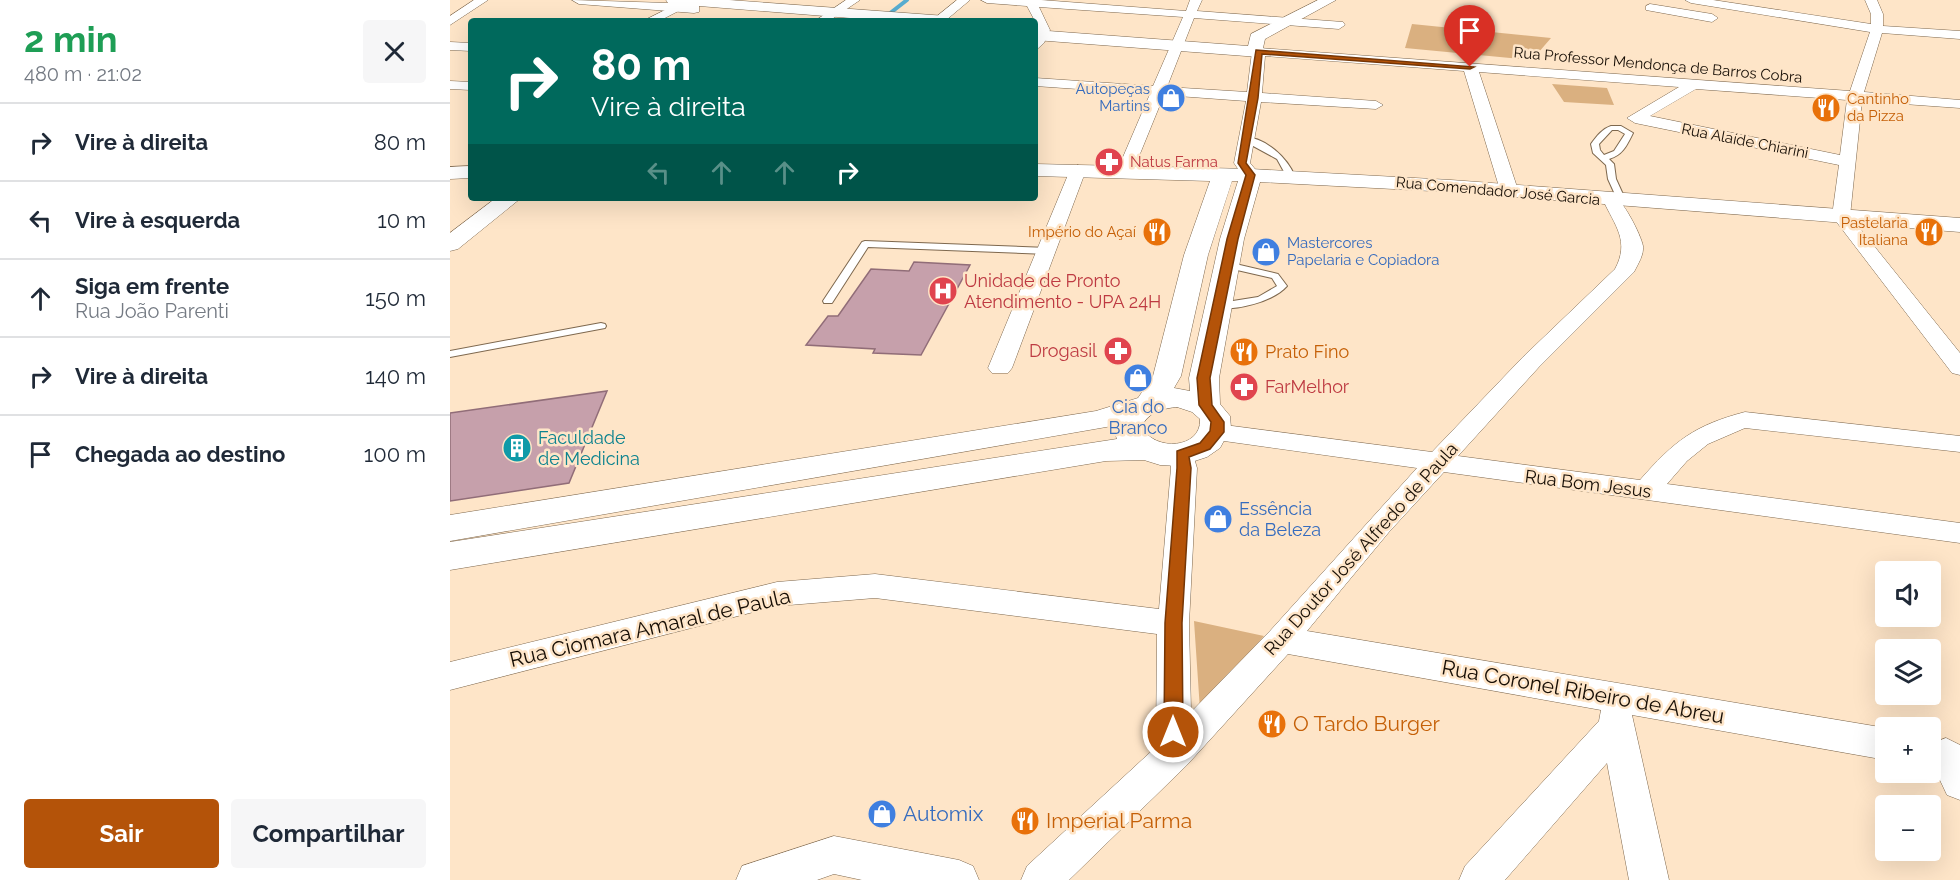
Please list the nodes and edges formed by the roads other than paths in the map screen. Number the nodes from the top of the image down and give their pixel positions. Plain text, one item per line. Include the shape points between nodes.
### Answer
1 (483, 0) edge
2 (579, 0) edge
3 (854, 0) edge
4 (964, 0) edge
5 (987, 0) edge
6 (1196, 0) edge
7 (1329, 0) edge
8 (1690, 0) edge
9 (1871, 0) edge
10 (684, 2) edge
11 (1033, 2) edge
12 (1651, 8) edge
13 (1191, 14) junction
14 (453, 16) edge
15 (655, 18) edge
16 (825, 18) edge
17 (942, 18) edge
18 (1036, 18) edge
19 (1727, 20) dead end
20 (1288, 21) junction
21 (1339, 25) dead end
22 (1877, 29) junction
23 (1039, 34) edge
24 (1960, 35) edge
25 (1180, 42) junction
26 (450, 46) edge
27 (468, 47) edge
28 (1257, 49) junction
29 (1470, 67) junction
30 (1038, 82) edge
31 (1693, 84) junction
32 (450, 85) edge
33 (468, 86) edge
34 (1160, 91) junction
35 (468, 97) edge
36 (1856, 97) junction
37 (450, 98) edge
38 (1254, 98) junction
39 (1960, 104) edge
40 (1376, 105) dead end
41 (1246, 139) junction
42 (1604, 158) junction
43 (1848, 162) junction
44 (1038, 170) edge
45 (1078, 170) junction
46 (1125, 171) junction
47 (1238, 171) junction
48 (468, 172) edge
49 (450, 173) edge
50 (1291, 177) junction
51 (1509, 190) junction
52 (493, 201) edge
53 (506, 201) edge
54 (1617, 201) junction
55 (1841, 216) junction
56 (1960, 225) edge
57 (451, 240) edge
58 (1048, 251) junction
59 (1227, 264) junction
60 (828, 301) dead end
61 (1218, 306) junction
62 (601, 326) dead end
63 (1951, 346) edge
64 (450, 354) edge
65 (999, 368) dead end
66 (1960, 368) edge
67 (1145, 404) junction
68 (1211, 419) junction
69 (1960, 444) edge
70 (1146, 449) junction
71 (1182, 454) junction
72 (1438, 464) junction
73 (1646, 491) junction
74 (450, 528) edge
75 (1960, 533) edge
76 (450, 556) edge
77 (1173, 623) junction
78 (1281, 640) junction
79 (450, 676) edge
80 (1614, 711) junction
81 (1875, 743) edge
82 (1174, 754) junction
83 (756, 880) edge
84 (959, 880) edge
85 (1041, 880) edge
86 (1479, 880) edge
87 (1649, 880) edge

1 - 14 street
2 - 10 street
3 - 16 street
4 - 17 street
5 - 11 street
6 - 13 street
7 - 20 street
8 - 22 street
9 - 22 street via 1877,14
10 - 15 street
10 - 16 street
11 - 13 street
11 - 18 street
12 - 19 street
13 - 20 street
13 - 25 street
20 - 21 street
20 - 28 street via 1257,37
22 - 24 street
22 - 36 street
23 - 25 street
25 - 28 street
25 - 34 street
26 - 27 street
28 - 29 street, Rua Professor Mendonça de Barros Cobra
28 - 38 street
29 - 31 street, Rua Professor Mendonça de Barros Cobra
29 - 51 street
30 - 34 street
31 - 36 street, Rua Professor Mendonça de Barros Cobra
31 - 43 street, Rua Alaíde Chiarini via 1635,118
32 - 33 street
34 - 38 street
34 - 46 street
35 - 37 street
36 - 39 street, Rua Professor Mendonça de Barros Cobra
36 - 43 street
38 - 40 street
38 - 41 street
41 - 47 street
41 - 50 lane via 1278,155 1286,162
42 - 42 lane via 1595,144 1602,133 1613,127 1626,130 1629,133 1619,152
42 - 54 lane via 1610,164
43 - 55 street
44 - 45 street, Rua Comendador José Garcia
45 - 46 street, Rua Comendador José Garcia
45 - 58 street
46 - 47 street, Rua Comendador José Garcia
47 - 50 street, Rua Comendador José Garcia
47 - 59 street
47 - 67 street via 1196,255 1167,376
48 - 49 street
50 - 51 street, Rua Comendador José Garcia
51 - 54 street, Rua Comendador José Garcia
52 - 57 street
53 - 57 street
54 - 55 street, Rua Comendador José Garcia
54 - 72 street, Rua Doutor José Alfredo de Paula via 1633,244 1633,255 1624,272 1532,362
55 - 56 street, Rua Comendador José Garcia
55 - 63 street
58 - 60 lane via 864,244
58 - 65 street
59 - 61 street
59 - 61 lane via 1275,276 1282,286 1266,298
61 - 68 street via 1204,378
62 - 64 lane
63 - 66 street
67 - 68 street via 1179,397
67 - 70 street via 1128,424 1129,434
67 - 74 street via 1099,420
68 - 71 street via 1205,446
68 - 72 street, Rua Bom Jesus
69 - 73 street via 1745,420 1698,435
70 - 71 street
70 - 76 street via 1106,450
71 - 77 street
72 - 73 street, Rua Bom Jesus
72 - 78 street, Rua Doutor José Alfredo de Paula via 1379,525
73 - 75 street, Rua Bom Jesus
77 - 79 street, Rua Ciomara Amaral de Paula via 864,587 777,594
77 - 82 street
78 - 80 street, Rua Coronel Ribeiro de Abreu
78 - 82 street, Rua Doutor José Alfredo de Paula
80 - 81 street, Rua Coronel Ribeiro de Abreu
80 - 86 street
80 - 87 street
82 - 85 street, Rua Doutor José Alfredo de Paula
83 - 84 street via 834,855

